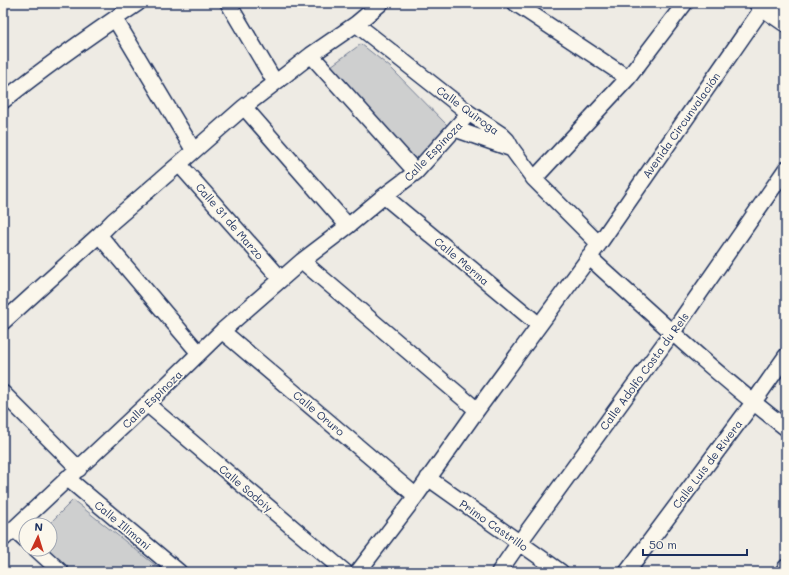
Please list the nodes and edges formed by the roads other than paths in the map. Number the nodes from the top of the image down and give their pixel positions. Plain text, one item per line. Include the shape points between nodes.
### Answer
1 (138, 3) edge
2 (228, 3) edge
3 (381, 3) edge
4 (515, 3) edge
5 (685, 3) edge
6 (762, 4) edge
7 (115, 19) junction
8 (786, 21) edge
9 (356, 24) junction
10 (311, 55) junction
11 (628, 78) junction
12 (275, 82) junction
13 (3, 101) edge
14 (244, 107) junction
15 (469, 113) junction
16 (454, 129) junction
17 (512, 149) junction
18 (194, 151) junction
19 (179, 164) junction
20 (786, 169) edge
21 (416, 172) junction
22 (534, 179) junction
23 (384, 196) junction
24 (348, 226) junction
25 (99, 235) junction
26 (599, 244) junction
27 (589, 257) junction
28 (302, 261) junction
29 (281, 279) junction
30 (3, 322) edge
31 (539, 325) junction
32 (222, 331) junction
33 (672, 333) junction
34 (199, 353) junction
35 (786, 356) edge
36 (3, 393) edge
37 (753, 403) junction
38 (147, 404) junction
39 (477, 410) junction
40 (786, 428) edge
41 (79, 469) junction
42 (67, 478) junction
43 (428, 478) junction
44 (416, 496) junction
45 (8, 534) edge
46 (18, 537) edge
47 (519, 543) junction
48 (45, 557) edge
49 (786, 566) edge
50 (61, 572) edge
51 (179, 572) edge
52 (344, 572) edge
53 (358, 572) edge
54 (499, 572) edge
55 (560, 572) edge
56 (627, 572) edge
57 (783, 572) edge

1 - 7 street
2 - 12 street
3 - 9 street
4 - 11 street
5 - 11 street
6 - 8 street
6 - 26 street, Avenida Circunvalación
7 - 13 street
7 - 18 street
9 - 10 street
9 - 15 street, Calle Quiroga
10 - 12 street
10 - 21 street
11 - 22 street
12 - 14 street
14 - 18 street
14 - 24 street
15 - 16 street, Calle Espinoza
15 - 17 street, Calle Quiroga via 502,135
16 - 17 street
16 - 21 street, Calle Espinoza
17 - 22 street, Calle Quiroga
18 - 19 street
19 - 25 street
19 - 29 street, Calle 31 de Marzo
20 - 33 street, Calle Adolfo Costa du Rels
21 - 23 street, Calle Espinoza
22 - 26 street, Calle Quiroga
23 - 24 street, Calle Espinoza
23 - 31 street, Calle Merma
24 - 28 street, Calle Espinoza
25 - 30 street
25 - 34 street
26 - 27 street, Avenida Circunvalación
27 - 31 street, Avenida Circunvalación
27 - 33 street
28 - 29 street, Calle Espinoza
28 - 39 street
29 - 32 street, Calle Espinoza
31 - 39 street, Avenida Circunvalación
32 - 34 street, Calle Espinoza
32 - 44 street, Calle Oruro
33 - 37 street
33 - 47 street, Calle Adolfo Costa du Rels
34 - 38 street, Calle Espinoza
35 - 37 street, Calle Luis de Rivera
36 - 41 street
37 - 40 street
37 - 56 street, Calle Luis de Rivera
38 - 41 street, Calle Espinoza
38 - 52 street, Calle Sodoiy
39 - 43 street, Avenida Circunvalación
41 - 42 street, Calle Espinoza
42 - 45 street, Calle Espinoza
42 - 51 street, Calle Illimani
43 - 44 street, Avenida Circunvalación
43 - 47 street, Primo Castrillo
44 - 53 street, Avenida Circunvalación
45 - 46 street
47 - 54 street, Calle Adolfo Costa du Rels
47 - 55 street, Primo Castrillo
48 - 50 street
49 - 57 street

